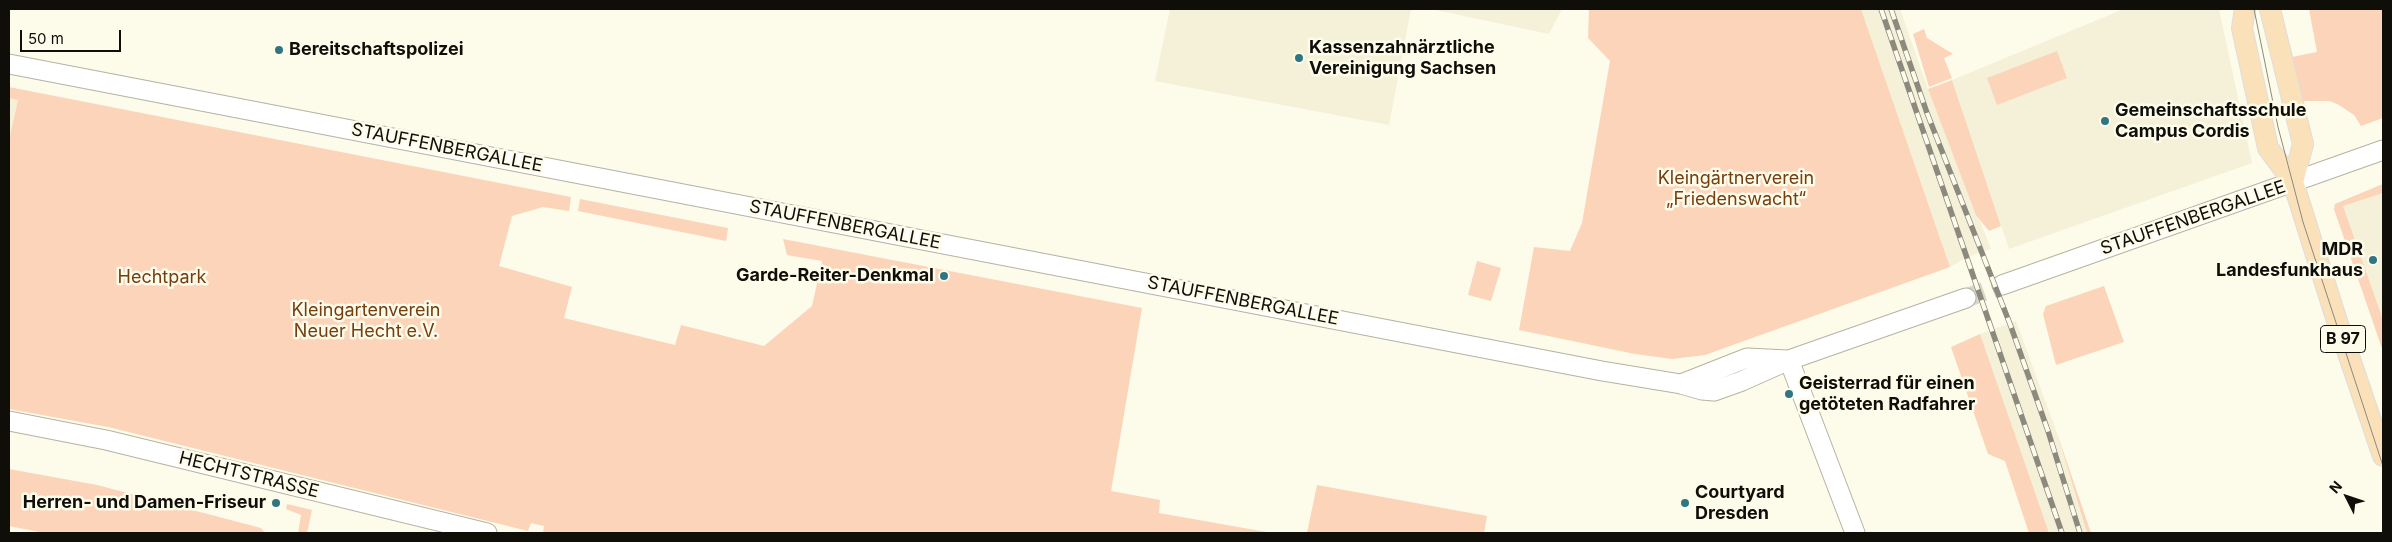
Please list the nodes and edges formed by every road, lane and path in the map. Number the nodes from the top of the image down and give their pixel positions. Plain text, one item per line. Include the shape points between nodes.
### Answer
1 (2245, 9) edge
2 (2270, 9) edge
3 (9, 64) edge
4 (2383, 150) edge
5 (2293, 182) junction
6 (2002, 285) tunnel mouth
7 (1966, 298) tunnel mouth
8 (1789, 360) junction
9 (9, 421) edge
10 (2383, 456) edge
11 (487, 533) edge
12 (1855, 533) edge

1 - 5 main road, B 97 via 2242,28 2266,142
2 - 5 main road via 2303,144
3 - 8 main road, STAUFFENBERGALLEE via 1602,371 1681,384 1747,358
4 - 5 main road, STAUFFENBERGALLEE
5 - 6 main road, STAUFFENBERGALLEE
5 - 10 main road, B 97
7 - 8 main road, STAUFFENBERGALLEE
8 - 12 main road
9 - 11 main road, HECHTSTRASSE via 106,440

